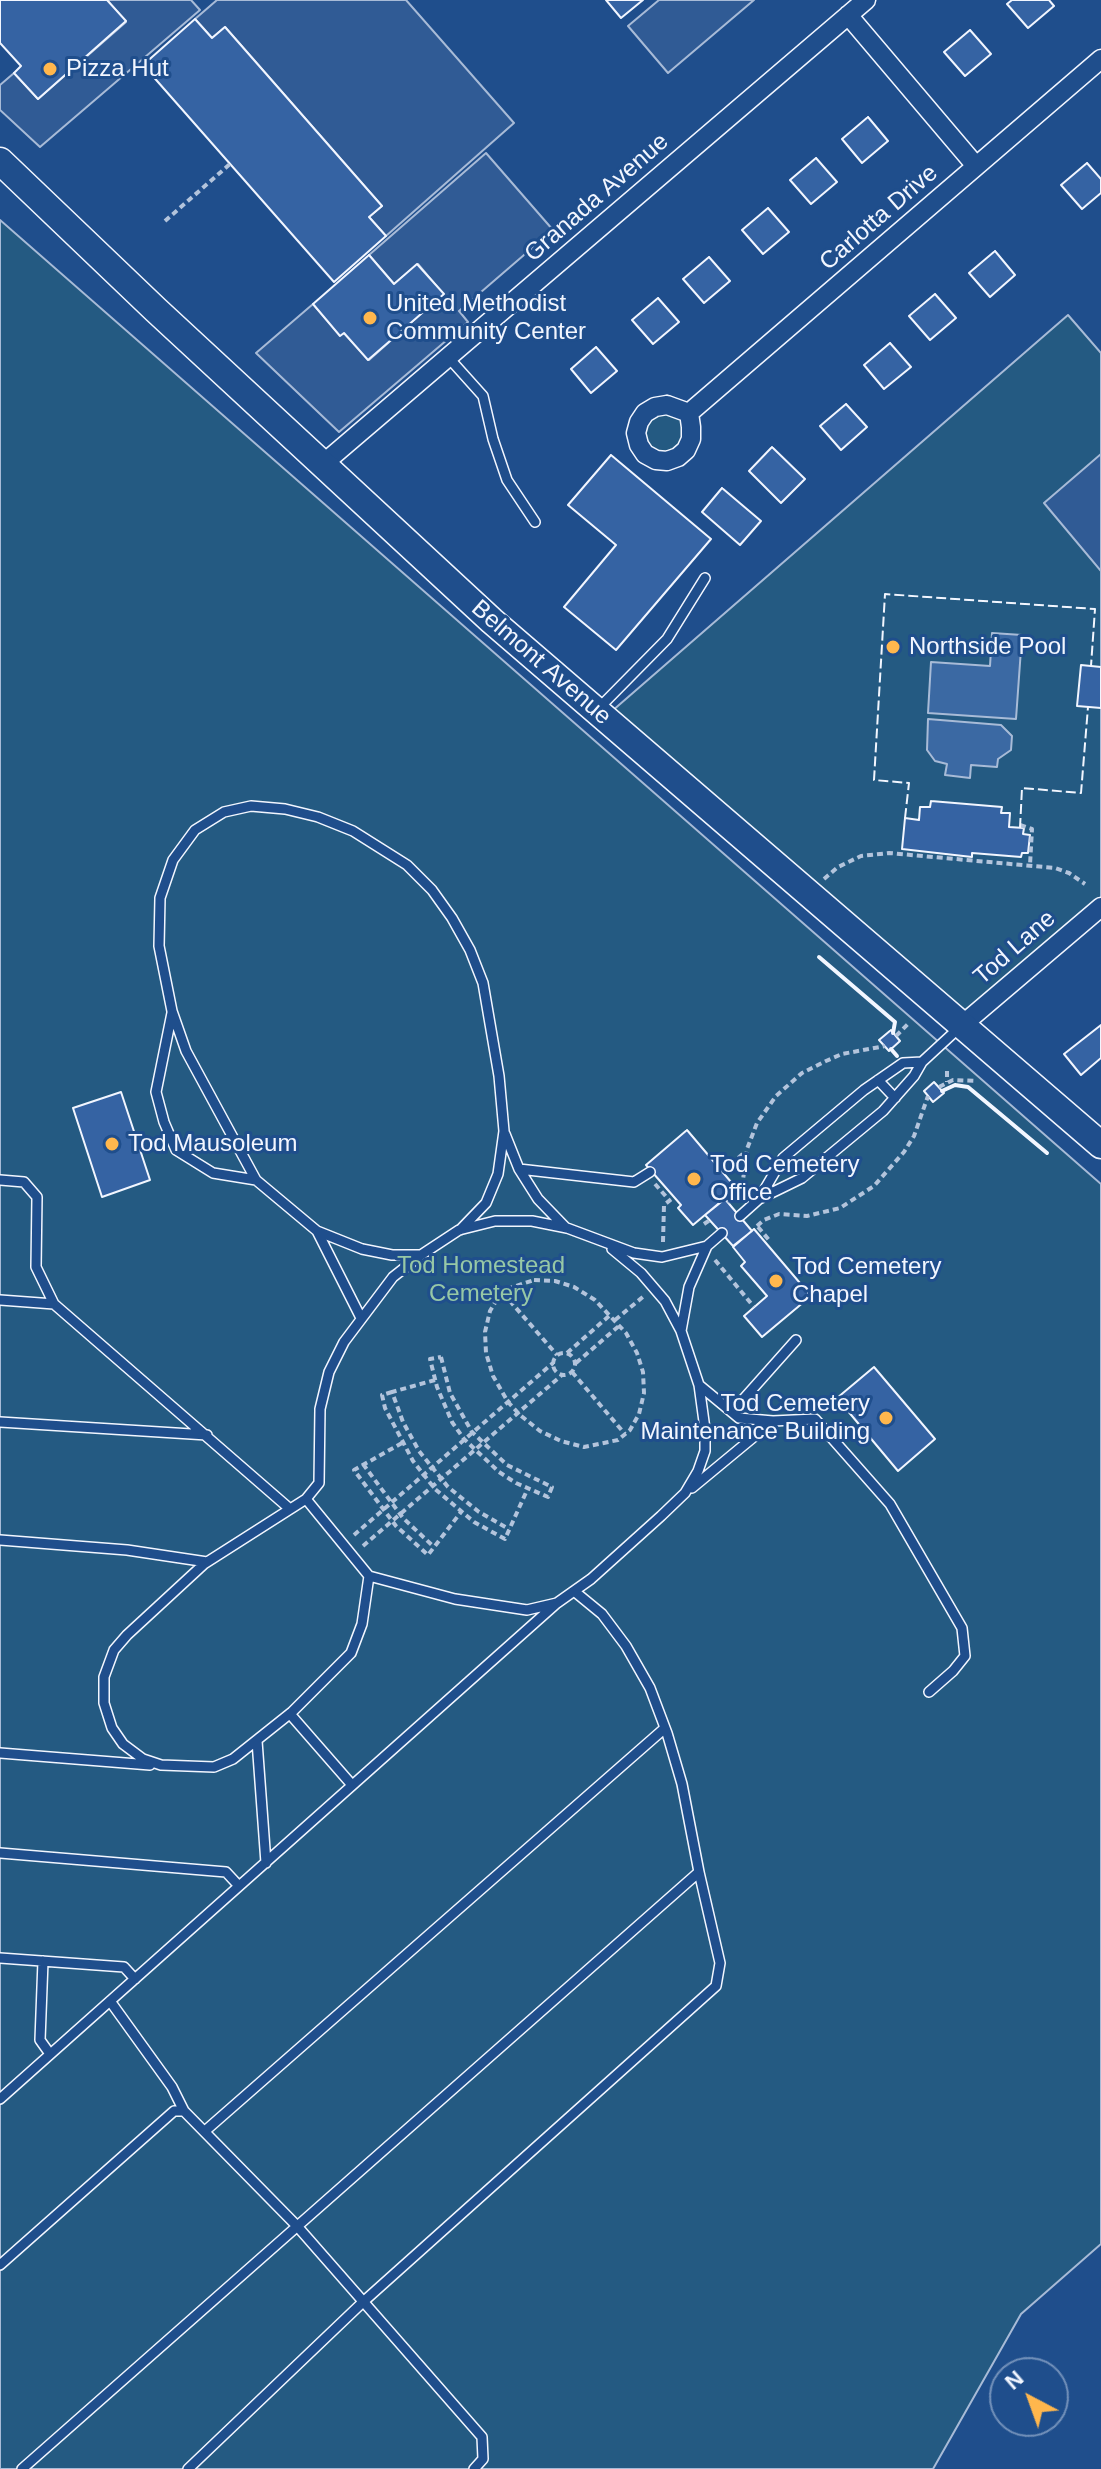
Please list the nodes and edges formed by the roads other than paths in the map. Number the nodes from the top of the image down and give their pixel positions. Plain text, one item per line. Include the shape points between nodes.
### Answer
1 (866, 0) edge
2 (848, 15) junction
3 (1101, 59) edge
4 (0, 161) edge
5 (976, 166) junction
6 (448, 357) junction
7 (689, 413) dead end
8 (323, 464) junction
9 (535, 522) dead end
10 (705, 578) dead end
11 (596, 711) junction
12 (1101, 907) edge
13 (172, 1011) junction
14 (961, 1026) junction
15 (922, 1062) junction
16 (878, 1080) junction
17 (895, 1098) junction
18 (504, 1131) junction
19 (1101, 1145) edge
20 (519, 1169) junction
21 (653, 1174) road end
22 (0, 1180) edge
23 (256, 1180) junction
24 (759, 1199) junction
25 (740, 1216) dead end
26 (567, 1228) junction
27 (459, 1230) junction
28 (317, 1231) junction
29 (722, 1233) dead end
30 (606, 1244) junction
31 (707, 1246) junction
32 (421, 1255) junction
33 (0, 1300) edge
34 (54, 1304) junction
35 (361, 1318) junction
36 (681, 1331) junction
37 (796, 1340) dead end
38 (699, 1385) junction
39 (732, 1412) junction
40 (773, 1421) junction
41 (0, 1422) edge
42 (207, 1435) junction
43 (685, 1493) junction
44 (306, 1499) junction
45 (290, 1509) junction
46 (0, 1540) edge
47 (207, 1562) junction
48 (369, 1576) junction
49 (574, 1591) junction
50 (557, 1603) junction
51 (929, 1692) dead end
52 (290, 1714) junction
53 (665, 1728) junction
54 (257, 1741) junction
55 (0, 1753) edge
56 (161, 1765) junction
57 (352, 1785) junction
58 (0, 1853) edge
59 (266, 1863) junction
60 (699, 1872) junction
61 (239, 1886) junction
62 (0, 1958) edge
63 (43, 1961) junction
64 (135, 1979) junction
65 (110, 2001) junction
66 (50, 2054) junction
67 (0, 2099) edge
68 (184, 2111) junction
69 (205, 2131) junction
70 (297, 2226) junction
71 (0, 2265) edge
72 (363, 2302) junction
73 (22, 2469) edge
74 (188, 2469) edge
75 (474, 2469) edge

1 - 2 street, Granada Avenue
2 - 5 street
2 - 6 street, Granada Avenue
3 - 5 street, Carlotta Drive
4 - 8 main road, Belmont Avenue
5 - 7 street, Carlotta Drive
6 - 8 street, Granada Avenue
6 - 9 lane via 483,396 507,480
8 - 11 main road, Belmont Avenue
10 - 11 lane via 667,639
11 - 14 main road, Belmont Avenue
12 - 14 street, Tod Lane
13 - 18 lane via 159,946 160,898 173,860 195,830 224,812 251,806 318,817 353,831 407,865 432,890 470,950 483,983
13 - 23 lane via 186,1051
13 - 23 lane via 156,1092 176,1150 213,1173
14 - 15 lane
14 - 19 main road, Belmont Avenue
15 - 16 lane via 903,1063
15 - 17 lane
16 - 17 lane
16 - 24 lane via 783,1158
17 - 24 lane via 802,1178
18 - 20 lane
18 - 27 lane via 498,1174 486,1203
20 - 21 lane via 634,1182
20 - 26 lane via 538,1199
22 - 34 lane via 24,1182 37,1197 36,1267
23 - 28 lane
24 - 25 lane
26 - 27 lane via 495,1221
26 - 30 lane
27 - 32 lane
28 - 32 lane via 362,1249
28 - 35 lane
29 - 31 lane
30 - 31 lane via 662,1257
30 - 36 lane via 654,1288
31 - 36 lane via 689,1287
32 - 35 lane via 393,1277
33 - 34 lane
34 - 42 lane
35 - 44 lane via 329,1372 320,1409 319,1483
36 - 38 lane
37 - 39 lane
38 - 39 lane
38 - 43 lane via 705,1451
39 - 40 lane via 739,1418
40 - 43 lane
40 - 51 lane via 815,1419 890,1504 962,1628 965,1656
41 - 42 lane
42 - 45 lane
43 - 49 lane
44 - 45 lane
44 - 48 lane
45 - 47 lane
46 - 47 lane
47 - 56 lane via 127,1635 114,1650 104,1677 104,1703 112,1728 123,1744
48 - 50 lane via 455,1599 527,1610
48 - 52 lane via 362,1624 351,1653
49 - 50 lane
49 - 53 lane via 602,1614 626,1646
50 - 57 lane
52 - 54 lane
52 - 57 lane
53 - 60 lane
53 - 69 lane
54 - 56 lane via 214,1767
54 - 59 lane
55 - 56 lane
57 - 59 lane
58 - 61 lane via 226,1872
59 - 61 lane
60 - 70 lane
60 - 72 lane via 720,1963 716,1986
61 - 64 lane
62 - 63 lane
63 - 64 lane via 124,1967
63 - 66 lane via 40,2040
64 - 65 lane
65 - 66 lane
65 - 68 lane
66 - 67 lane
68 - 69 lane
68 - 71 lane via 174,2111
69 - 70 lane
70 - 72 lane
70 - 73 lane
72 - 74 lane
72 - 75 lane via 482,2437 483,2459

